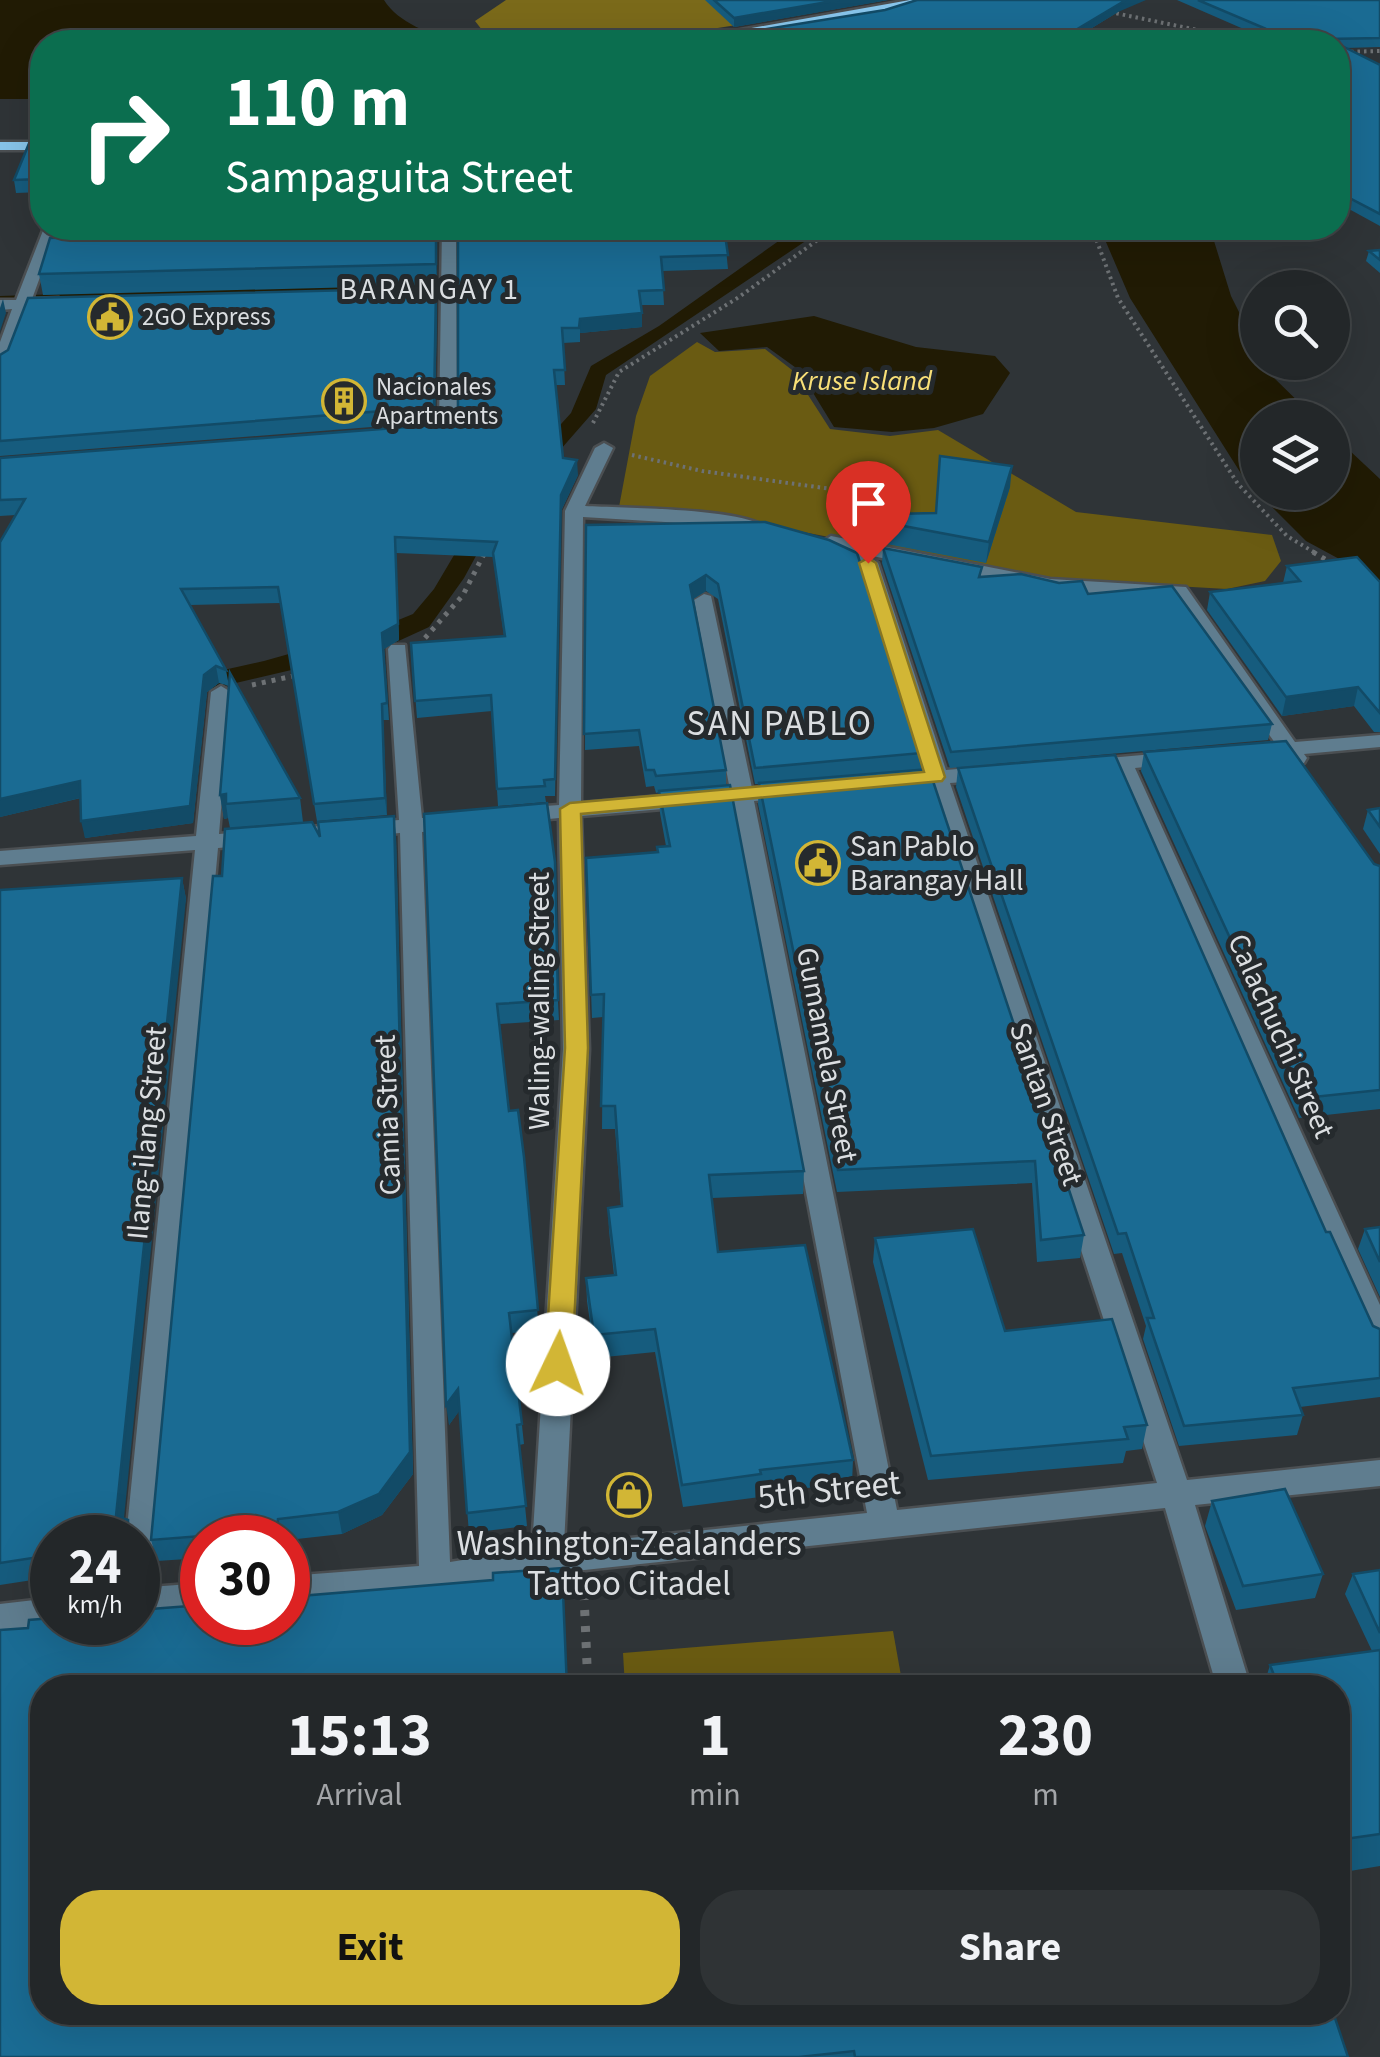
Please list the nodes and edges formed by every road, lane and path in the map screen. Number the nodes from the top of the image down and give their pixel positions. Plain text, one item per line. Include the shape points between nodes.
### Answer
1 (926, 0) edge
2 (1107, 11) edge
3 (763, 28) junction
4 (751, 30) edge
5 (759, 30) edge
6 (1198, 30) edge
7 (1380, 51) edge
8 (1350, 52) edge
9 (0, 146) edge
10 (30, 146) edge
11 (46, 240) edge
12 (449, 240) edge
13 (817, 240) edge
14 (1096, 240) edge
15 (62, 250) edge
16 (42, 251) junction
17 (449, 293) junction
18 (430, 294) edge
19 (80, 303) edge
20 (22, 304) junction
21 (0, 305) edge
22 (0, 363) edge
23 (590, 426) dead end
24 (410, 433) edge
25 (604, 448) joint
26 (896, 498) dead end
27 (574, 511) junction
28 (774, 531) edge
29 (486, 548) edge
30 (1349, 573) edge
31 (704, 600) dead end
32 (398, 650) joint
33 (300, 674) edge
34 (221, 692) joint
35 (1380, 741) edge
36 (1290, 748) junction
37 (1234, 753) edge
38 (1197, 756) edge
39 (1122, 763) junction
40 (1066, 767) edge
41 (1010, 772) edge
42 (935, 777) junction
43 (1312, 780) edge
44 (878, 783) edge
45 (820, 788) edge
46 (744, 796) junction
47 (570, 809) junction
48 (412, 827) junction
49 (206, 842) junction
50 (0, 858) edge
51 (1380, 1336) edge
52 (1380, 1473) edge
53 (1180, 1495) junction
54 (144, 1515) edge
55 (884, 1523) junction
56 (583, 1557) junction
57 (547, 1560) junction
58 (435, 1578) junction
59 (310, 1588) edge
60 (30, 1615) edge
61 (0, 1618) edge
62 (588, 1675) edge
63 (1230, 1675) edge

1 - 3 main road
2 - 6 path
3 - 4 main road
3 - 5 street
7 - 8 path
9 - 10 main road
11 - 16 street
12 - 17 street
13 - 23 path via 619,372
14 - 30 path via 1118,298 1238,484 1287,536
15 - 16 street
16 - 20 street
17 - 18 street
17 - 24 street via 448,430
19 - 20 street
20 - 21 street
20 - 22 street
25 - 26 path via 702,471
25 - 27 street, Waling-waling Street
27 - 28 street via 698,518
27 - 47 street, Waling-waling Street
29 - 32 path via 464,596 440,624
31 - 46 street, Gumamela Street
32 - 48 street, Camia Street
33 - 34 path
34 - 49 street, Ilang-ilang Street
35 - 36 street
36 - 37 street
36 - 42 street, Santan Street via 1179,591 1050,586 821,540 868,563
36 - 43 street
38 - 39 street
39 - 40 street
39 - 51 street, Calachuchi Street
41 - 42 street
42 - 44 street
42 - 53 street, Santan Street
45 - 46 street
46 - 47 street
46 - 55 street, Gumamela Street
47 - 48 street
47 - 57 street, Waling-waling Street via 576,1048
48 - 49 street
48 - 58 street, Camia Street
49 - 50 street
49 - 54 street, Ilang-ilang Street
52 - 53 street, 5th Street
53 - 55 street, 5th Street
53 - 63 street, Santan Street
55 - 56 street, 5th Street
56 - 57 street, 5th Street
56 - 62 path
57 - 58 street, 5th Street
58 - 59 street, 5th Street
60 - 61 street

